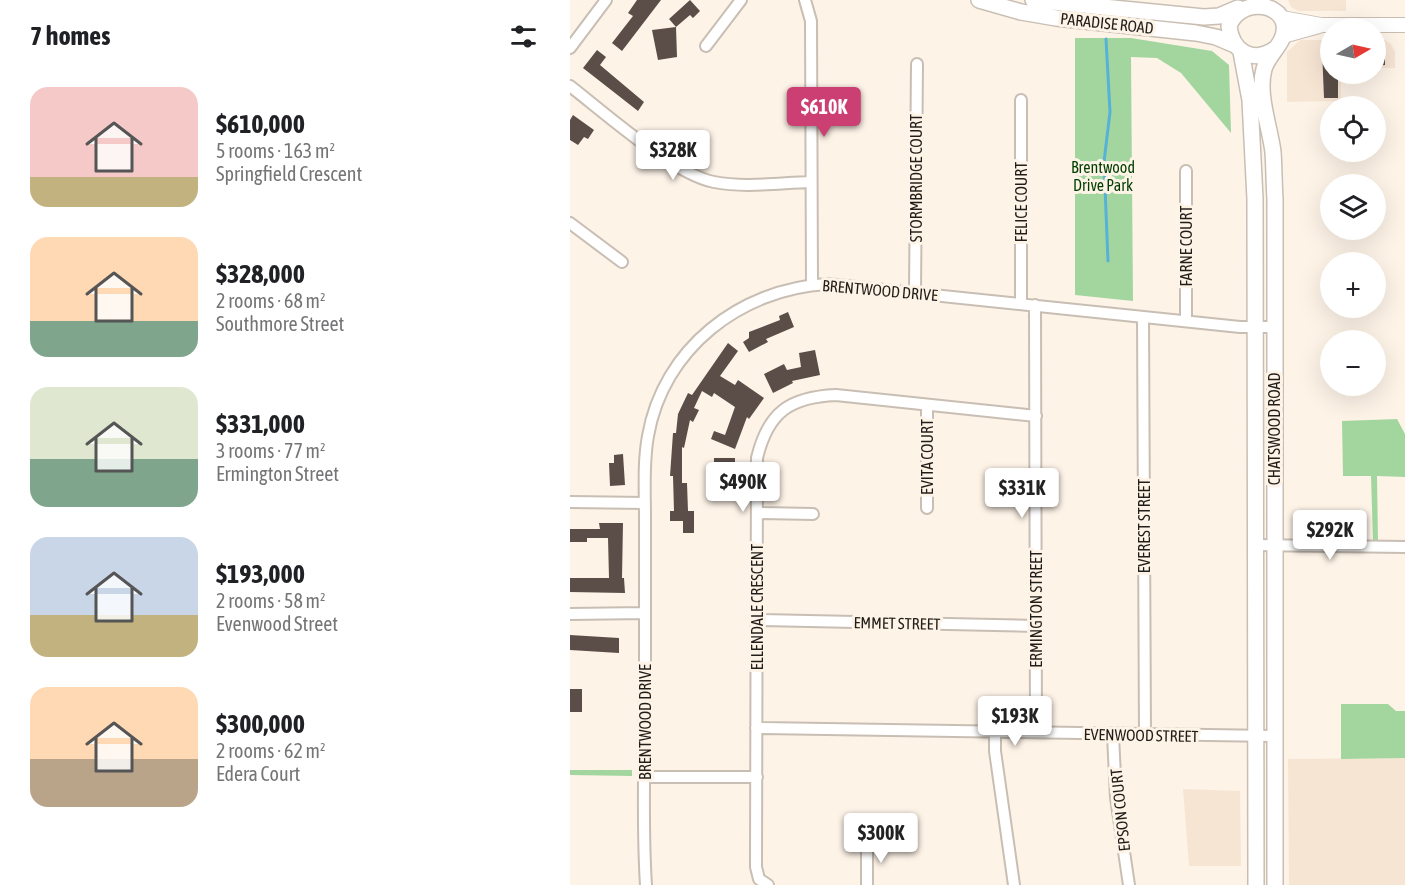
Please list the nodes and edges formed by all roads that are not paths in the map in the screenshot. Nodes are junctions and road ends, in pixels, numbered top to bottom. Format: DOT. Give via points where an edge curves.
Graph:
graph roads {
  1 [pos="606,0"];
  2 [pos="741,0"];
  3 [pos="805,0"];
  4 [pos="979,0"];
  5 [pos="1033,0"];
  6 [pos="1243,4"];
  7 [pos="1278,9"];
  8 [pos="1320,25"];
  9 [pos="1320,25"];
  10 [pos="1386,25"];
  11 [pos="1405,25"];
  12 [pos="1279,43"];
  13 [pos="706,46"];
  14 [pos="570,48"];
  15 [pos="1238,48"];
  16 [pos="917,64"];
  17 [pos="570,86"];
  18 [pos="1021,100"];
  19 [pos="1186,171"];
  20 [pos="810,182"];
  21 [pos="570,223"];
  22 [pos="622,262"];
  23 [pos="812,285"];
  24 [pos="915,292"];
  25 [pos="1021,304"];
  26 [pos="1035,306"];
  27 [pos="1143,317"];
  28 [pos="1186,321"];
  29 [pos="1275,327"];
  30 [pos="1255,328"];
  31 [pos="927,406"];
  32 [pos="1036,417"];
  33 [pos="570,502"];
  34 [pos="645,502"];
  35 [pos="927,508"];
  36 [pos="757,513"];
  37 [pos="813,514"];
  38 [pos="1255,545"];
  39 [pos="1273,545"];
  40 [pos="1405,547"];
  41 [pos="645,613"];
  42 [pos="570,614"];
  43 [pos="757,620"];
  44 [pos="1036,626"];
  45 [pos="756,728"];
  46 [pos="995,732"];
  47 [pos="1036,732"];
  48 [pos="1113,735"];
  49 [pos="1145,735"];
  50 [pos="1255,736"];
  51 [pos="1274,736"];
  52 [pos="646,777"];
  53 [pos="757,777"];
  54 [pos="867,843"];
  55 [pos="646,885"];
  56 [pos="768,885"];
  57 [pos="867,885"];
  58 [pos="1014,885"];
  59 [pos="1129,885"];
  60 [pos="1256,885"];
  61 [pos="1275,885"];
  1 -- 14 [label="street"];
  2 -- 13 [label="street"];
  3 -- 20 [label="street" via="811,21"];
  4 -- 15 [label="main road, PARADISE ROAD" via="1056,18 1196,33"];
  5 -- 6 [label="main road, PARADISE ROAD" via="1203,17 1218,16"];
  6 -- 7 [label="main road" via="1261,1"];
  6 -- 15 [label="main road, CHATSWOOD ROAD" via="1229,26"];
  7 -- 8 [label="street"];
  7 -- 12 [label="main road, CHATSWOOD ROAD"];
  9 -- 12 [label="street"];
  10 -- 11 [label="street"];
  12 -- 15 [label="main road" via="1259,56"];
  12 -- 29 [label="main road, CHATSWOOD ROAD" via="1264,69 1263,86 1273,155"];
  15 -- 30 [label="main road, CHATSWOOD ROAD" via="1250,99"];
  16 -- 24 [label="street, STORMBRIDGE COURT"];
  17 -- 20 [label="street" via="696,177 715,182"];
  18 -- 25 [label="street, FELICE COURT"];
  19 -- 28 [label="street, FARNE COURT"];
  20 -- 23 [label="street"];
  21 -- 22 [label="street"];
  23 -- 24 [label="street, BRENTWOOD DRIVE"];
  23 -- 34 [label="street, BRENTWOOD DRIVE" via="766,296 736,310 707,331 686,354 668,379 652,418 645,458"];
  24 -- 25 [label="street, BRENTWOOD DRIVE"];
  25 -- 26 [label="street, BRENTWOOD DRIVE"];
  26 -- 27 [label="street, BRENTWOOD DRIVE"];
  26 -- 32 [label="street, ERMINGTON STREET"];
  27 -- 28 [label="street, BRENTWOOD DRIVE"];
  27 -- 49 [label="street, EVEREST STREET"];
  28 -- 30 [label="street, BRENTWOOD DRIVE"];
  29 -- 30 [label="street, BRENTWOOD DRIVE"];
  29 -- 39 [label="main road, CHATSWOOD ROAD"];
  30 -- 38 [label="main road, CHATSWOOD ROAD"];
  31 -- 32 [label="street, ELLENDALE CRESCENT"];
  31 -- 35 [label="street, EVITA COURT"];
  31 -- 36 [label="street, ELLENDALE CRESCENT" via="836,395 798,400 770,423 762,437 756,458"];
  32 -- 44 [label="street, ERMINGTON STREET"];
  33 -- 34 [label="street"];
  34 -- 41 [label="street, BRENTWOOD DRIVE"];
  36 -- 37 [label="street"];
  36 -- 43 [label="street, ELLENDALE CRESCENT"];
  38 -- 39 [label="street"];
  38 -- 50 [label="main road, CHATSWOOD ROAD"];
  39 -- 40 [label="street"];
  39 -- 51 [label="main road, CHATSWOOD ROAD"];
  41 -- 42 [label="street"];
  41 -- 52 [label="street, BRENTWOOD DRIVE"];
  43 -- 44 [label="street, EMMET STREET"];
  43 -- 45 [label="street, ELLENDALE CRESCENT"];
  44 -- 47 [label="street, ERMINGTON STREET"];
  45 -- 46 [label="street, EVENWOOD STREET"];
  45 -- 53 [label="street, ELLENDALE CRESCENT"];
  46 -- 47 [label="street, EVENWOOD STREET"];
  46 -- 58 [label="street"];
  47 -- 48 [label="street, EVENWOOD STREET"];
  48 -- 49 [label="street, EVENWOOD STREET"];
  48 -- 59 [label="street, EPSON COURT" via="1116,798"];
  49 -- 50 [label="street, EVENWOOD STREET"];
  50 -- 51 [label="street, EVENWOOD STREET"];
  50 -- 60 [label="main road, CHATSWOOD ROAD"];
  51 -- 61 [label="main road, CHATSWOOD ROAD"];
  52 -- 53 [label="street"];
  52 -- 55 [label="street, BRENTWOOD DRIVE"];
  53 -- 56 [label="street, ELLENDALE CRESCENT" via="756,867 759,879"];
  54 -- 57 [label="street"];
}
